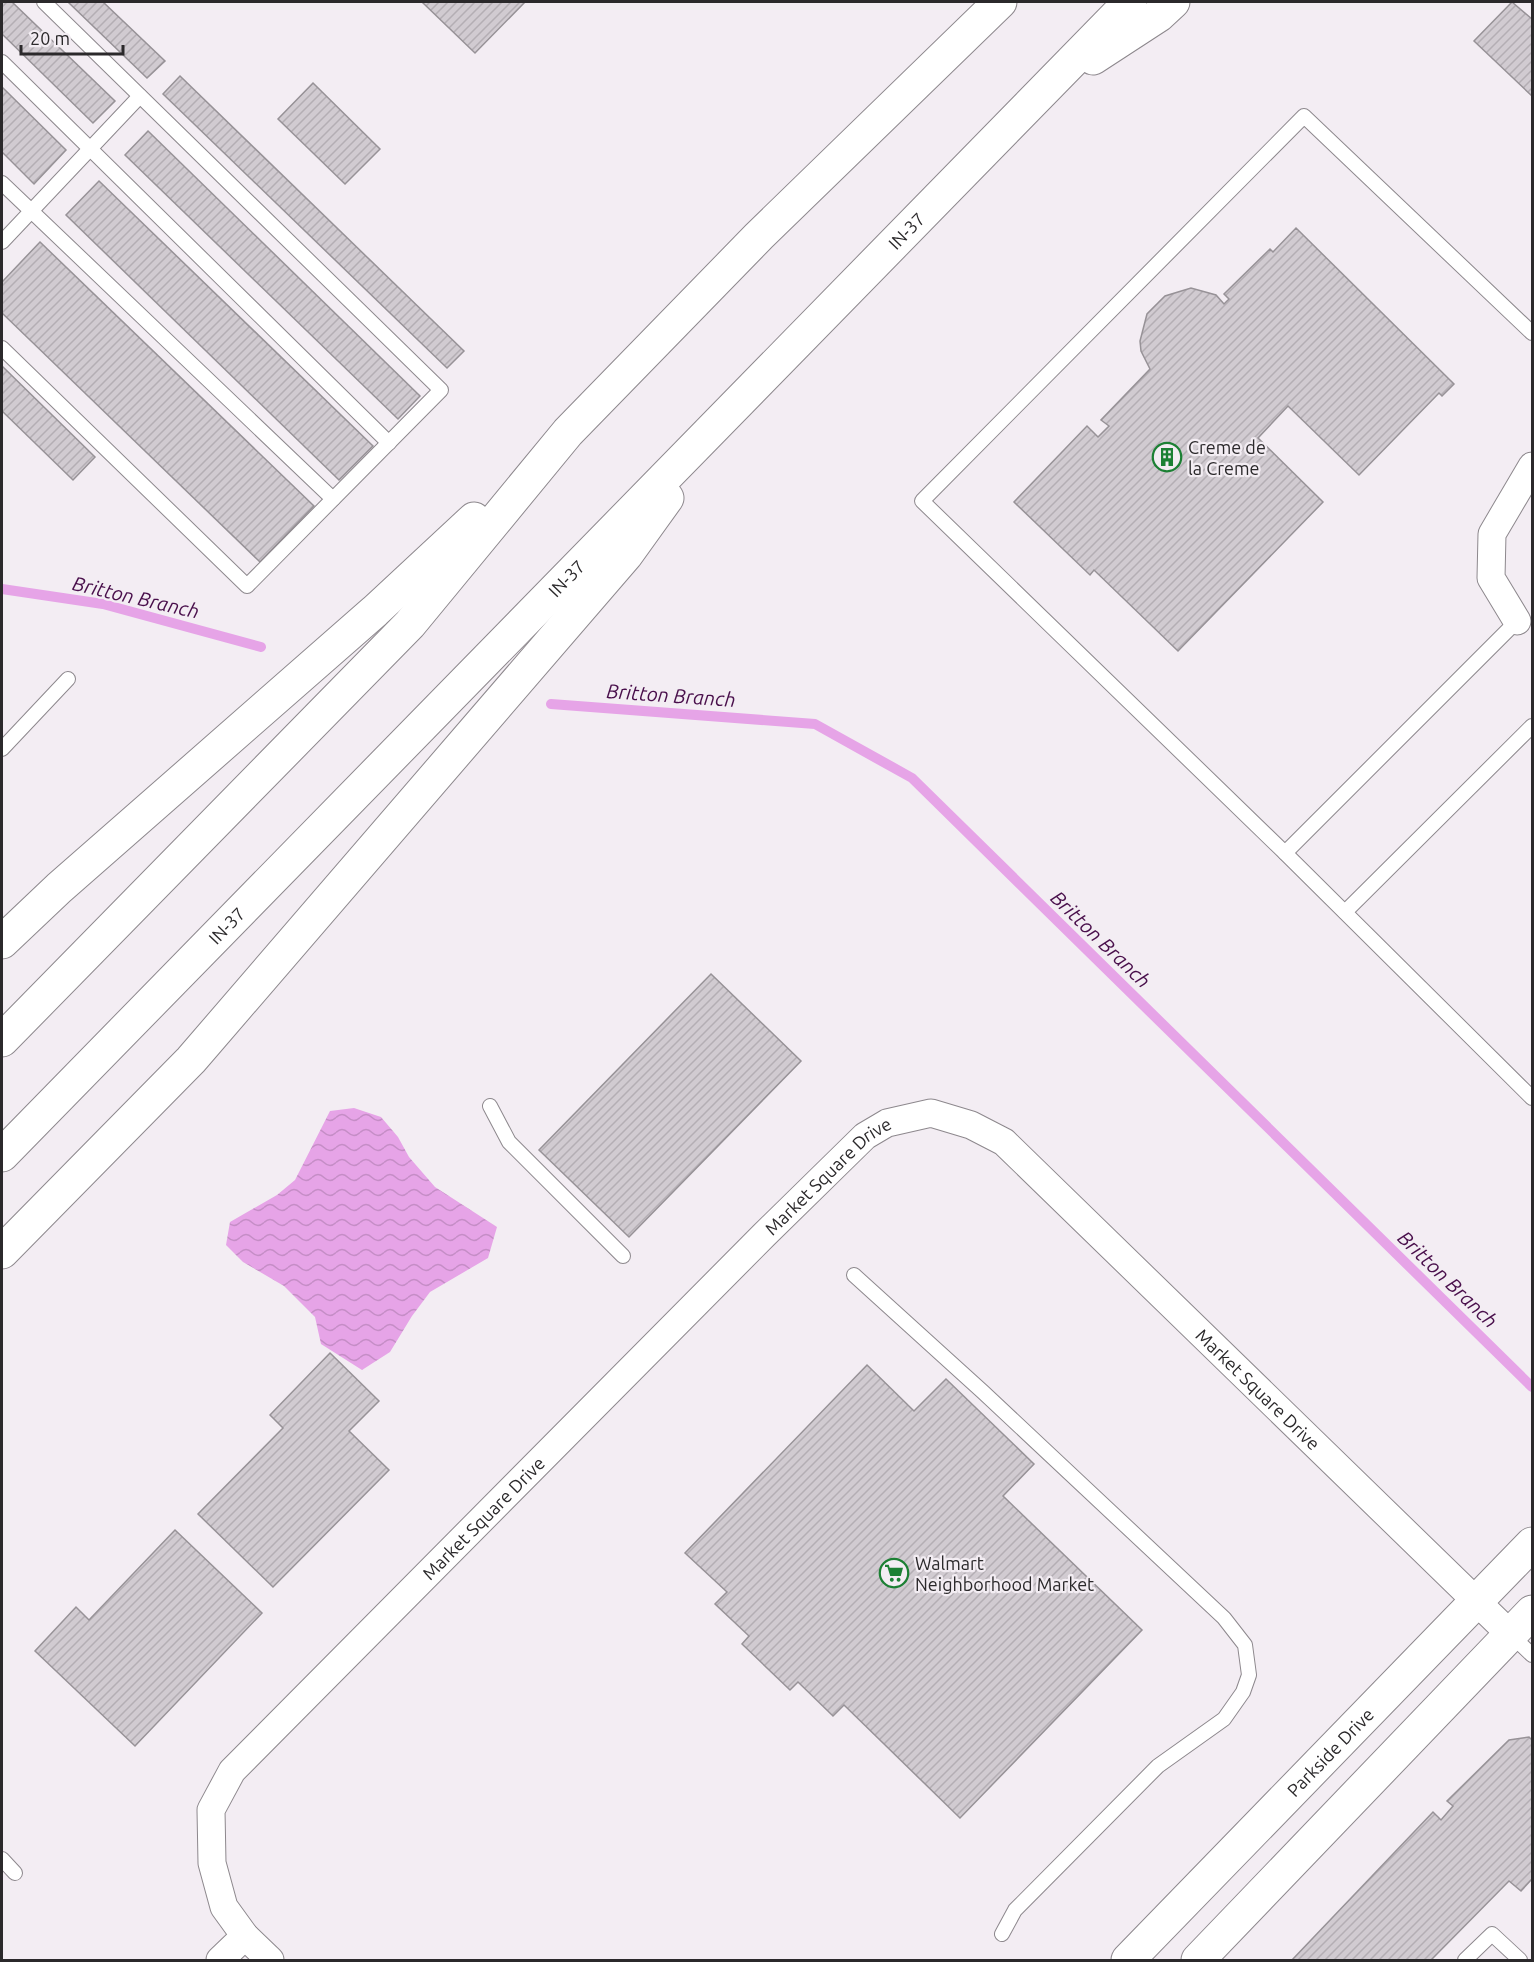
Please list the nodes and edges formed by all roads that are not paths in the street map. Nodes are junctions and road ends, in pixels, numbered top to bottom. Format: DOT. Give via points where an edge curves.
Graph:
graph roads {
  1 [pos="44,2"];
  2 [pos="967,2"];
  3 [pos="1000,2"];
  4 [pos="1130,2"];
  5 [pos="1173,2"];
  6 [pos="2,62"];
  7 [pos="1039,94"];
  8 [pos="140,96"];
  9 [pos="90,149"];
  10 [pos="2,183"];
  11 [pos="30,212"];
  12 [pos="759,236"];
  13 [pos="2,242"];
  14 [pos="1533,333"];
  15 [pos="2,348"];
  16 [pos="735,405"];
  17 [pos="568,432"];
  18 [pos="389,443"];
  19 [pos="1533,466"];
  20 [pos="333,499"];
  21 [pos="1517,621"];
  22 [pos="68,680"];
  23 [pos="1533,726"];
  24 [pos="2,749"];
  25 [pos="1285,853"];
  26 [pos="1345,912"];
  27 [pos="2,942"];
  28 [pos="2,1040"];
  29 [pos="1533,1098"];
  30 [pos="490,1106"];
  31 [pos="2,1155"];
  32 [pos="2,1252"];
  33 [pos="623,1256"];
  34 [pos="854,1275"];
  35 [pos="1533,1544"];
  36 [pos="1477,1602"];
  37 [pos="1525,1634"];
  38 [pos="2,1860"];
  39 [pos="15,1873"];
  40 [pos="1002,1934"];
  41 [pos="245,1936"];
  42 [pos="220,1960"];
  43 [pos="270,1960"];
  44 [pos="1128,1960"];
  45 [pos="1198,1960"];
  46 [pos="1465,1960"];
  47 [pos="1520,1960"];
  1 -- 8 [label="lane"];
  2 -- 12 [label="main road"];
  3 -- 12 [label="main road"];
  4 -- 7 [label="main road, IN-37"];
  5 -- 7 [label="main road"];
  6 -- 9 [label="lane"];
  7 -- 16 [label="main road, IN-37"];
  8 -- 9 [label="lane"];
  8 -- 18 [label="lane" via="441,390"];
  9 -- 11 [label="lane"];
  9 -- 18 [label="lane"];
  10 -- 11 [label="lane"];
  11 -- 13 [label="lane"];
  11 -- 20 [label="lane"];
  12 -- 17 [label="main road"];
  14 -- 25 [label="lane" via="1304,116 922,501"];
  15 -- 20 [label="lane" via="247,586"];
  16 -- 31 [label="main road, IN-37"];
  16 -- 32 [label="main road" via="626,555 206,1042"];
  17 -- 27 [label="main road" via="375,611 58,888"];
  17 -- 28 [label="main road" via="410,624"];
  18 -- 20 [label="lane"];
  19 -- 21 [label="street" via="1492,534 1491,578"];
  21 -- 25 [label="lane"];
  22 -- 24 [label="lane"];
  23 -- 26 [label="lane"];
  25 -- 26 [label="lane"];
  26 -- 29 [label="lane"];
  30 -- 33 [label="lane" via="509,1142"];
  34 -- 40 [label="lane" via="1224,1618 1245,1645 1249,1675 1243,1692 1224,1719 1158,1766 1015,1910"];
  35 -- 36 [label="main road, Parkside Drive"];
  36 -- 37 [label="street, Market Square Drive"];
  36 -- 41 [label="street, Market Square Drive" via="1004,1142 971,1125 931,1113 887,1123 865,1136 764,1235 232,1771 211,1809 212,1863 224,1907"];
  36 -- 44 [label="main road, Parkside Drive"];
  37 -- 45 [label="main road"];
  38 -- 39 [label="lane"];
  41 -- 42 [label="street"];
  41 -- 43 [label="street, Market Square Drive"];
  46 -- 47 [label="lane" via="1492,1934"];
}
